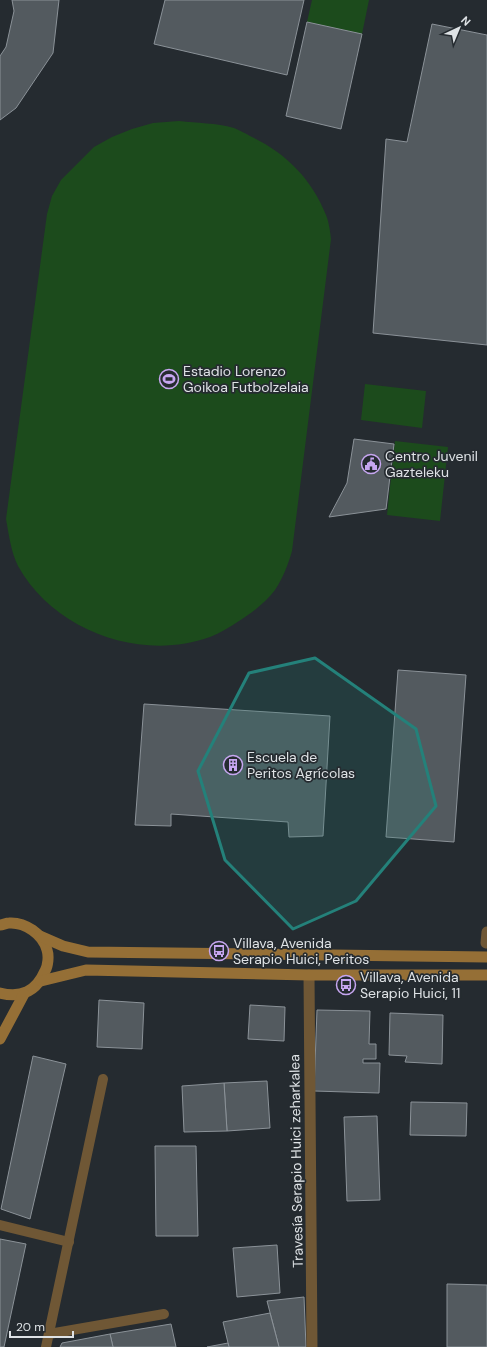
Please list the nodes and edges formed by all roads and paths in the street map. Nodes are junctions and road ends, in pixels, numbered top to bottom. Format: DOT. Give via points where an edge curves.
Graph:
graph roads {
  1 [pos="0,925"];
  2 [pos="40,936"];
  3 [pos="487,958"];
  4 [pos="308,975"];
  5 [pos="487,975"];
  6 [pos="41,981"];
  7 [pos="0,993"];
  8 [pos="24,994"];
  9 [pos="0,1039"];
  10 [pos="103,1079"];
  11 [pos="0,1225"];
  12 [pos="69,1242"];
  13 [pos="164,1314"];
  14 [pos="49,1334"];
  15 [pos="46,1347"];
  16 [pos="312,1347"];
  1 -- 2 [label="main road" via="10,923 26,926"];
  2 -- 3 [label="main road" via="63,946 88,952"];
  2 -- 6 [label="main road" via="47,950 48,966"];
  4 -- 5 [label="main road"];
  4 -- 6 [label="main road" via="86,970"];
  4 -- 16 [label="street, Travesía Serapio Huici zeharkalea"];
  6 -- 8 [label="main road" via="34,989"];
  7 -- 8 [label="main road" via="11,996"];
  8 -- 9 [label="main road"];
  10 -- 12 [label="lane"];
  11 -- 12 [label="lane"];
  12 -- 14 [label="lane"];
  13 -- 14 [label="lane"];
  14 -- 15 [label="lane"];
}
